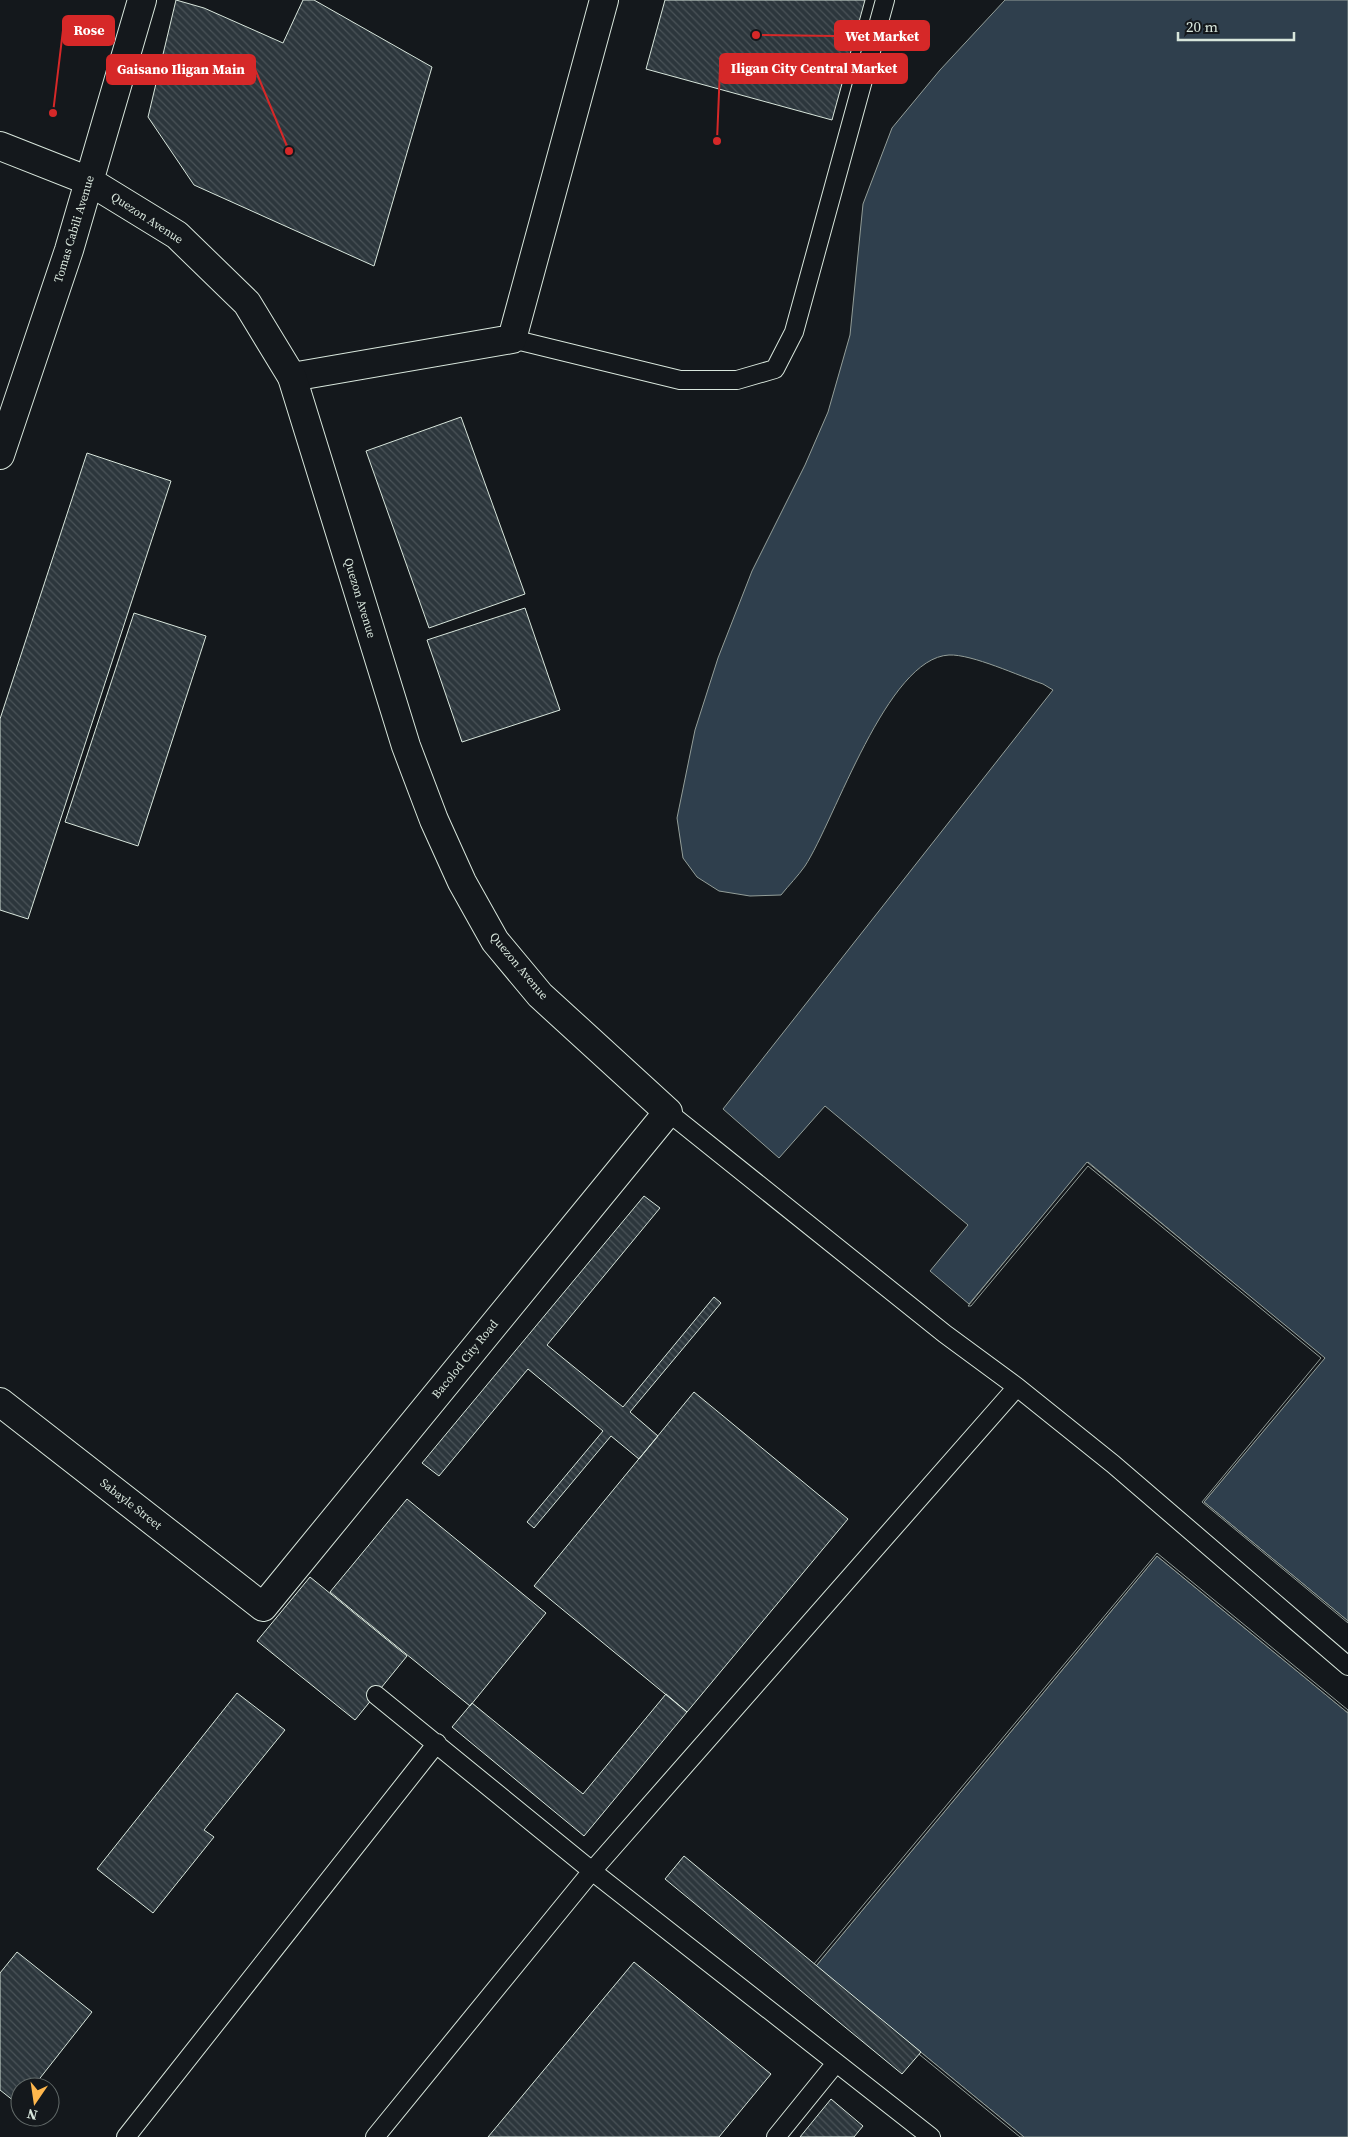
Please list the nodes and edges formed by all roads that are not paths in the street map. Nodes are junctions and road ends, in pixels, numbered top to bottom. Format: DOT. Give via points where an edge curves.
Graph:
graph roads {
  1 [pos="142,0"];
  2 [pos="604,0"];
  3 [pos="885,0"];
  4 [pos="0,146"];
  5 [pos="89,181"];
  6 [pos="512,339"];
  7 [pos="292,377"];
  8 [pos="0,455"];
  9 [pos="668,1112"];
  10 [pos="1017,1387"];
  11 [pos="0,1402"];
  12 [pos="263,1606"];
  13 [pos="1348,1666"];
  14 [pos="376,1694"];
  15 [pos="437,1743"];
  16 [pos="592,1871"];
  17 [pos="836,2062"];
  18 [pos="126,2137"];
  19 [pos="375,2137"];
  20 [pos="776,2137"];
  21 [pos="931,2137"];
  1 -- 5 [label="street, Tomas Cabili Avenue"];
  2 -- 6 [label="street"];
  3 -- 6 [label="lane" via="794,332 775,369 737,380 680,380"];
  4 -- 5 [label="street, Quezon Avenue"];
  5 -- 7 [label="street, Quezon Avenue" via="177,235 247,303"];
  5 -- 8 [label="street, Tomas Cabili Avenue"];
  6 -- 7 [label="street"];
  7 -- 9 [label="street, Quezon Avenue" via="406,746 462,882 495,941 540,994"];
  9 -- 10 [label="lane" via="945,1334"];
  9 -- 12 [label="street, Bacolod City Road"];
  10 -- 13 [label="lane" via="1113,1464"];
  10 -- 16 [label="lane"];
  11 -- 12 [label="street, Sabayle Street"];
  14 -- 15 [label="lane"];
  15 -- 16 [label="lane"];
  15 -- 18 [label="lane"];
  16 -- 17 [label="lane"];
  16 -- 19 [label="lane"];
  17 -- 20 [label="lane"];
  17 -- 21 [label="lane"];
}
